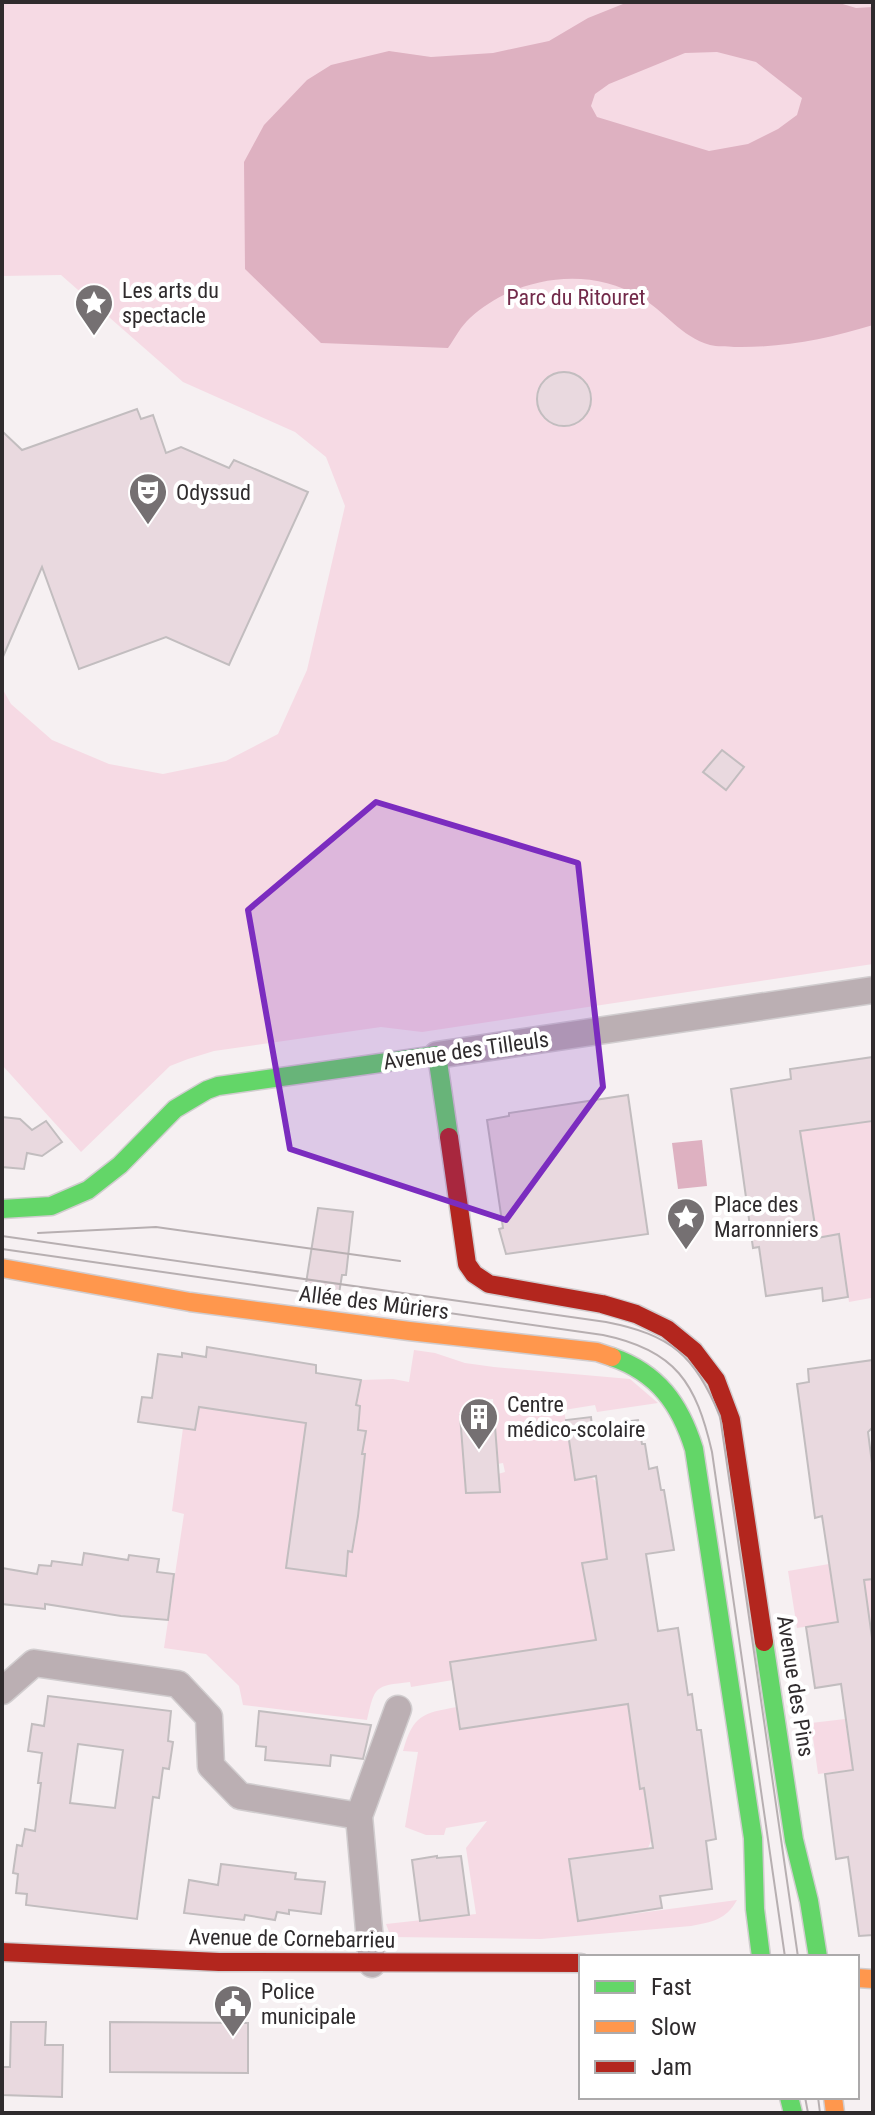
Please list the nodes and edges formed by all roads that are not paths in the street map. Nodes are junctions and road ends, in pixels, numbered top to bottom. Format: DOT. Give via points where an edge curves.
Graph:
graph roads {
  1 [pos="873,990"];
  2 [pos="437,1055"];
  3 [pos="2,1209"];
  4 [pos="2,1268"];
  5 [pos="2,1691"];
  6 [pos="398,1709"];
  7 [pos="359,1816"];
  8 [pos="2,1952"];
  9 [pos="761,1955"];
  10 [pos="818,1955"];
  11 [pos="579,1963"];
  12 [pos="372,1964"];
  1 -- 2 [label="street, Avenue des Tilleuls"];
  2 -- 3 [label="street, Avenue des Tilleuls" via="195,1093 96,1187 56,1205"];
  2 -- 10 [label="street, Avenue des Pins" via="467,1264 489,1284 618,1308 662,1324 690,1344 724,1396 794,1840"];
  4 -- 9 [label="street, Allée des Mûriers" via="190,1302 569,1348 613,1356 648,1372 666,1389 694,1449 753,1838"];
  5 -- 7 [label="street" via="34,1663 178,1684 209,1717 211,1766 240,1796"];
  6 -- 7 [label="street"];
  7 -- 12 [label="street"];
  8 -- 12 [label="street, Avenue de Cornebarrieu"];
  11 -- 12 [label="street, Avenue de Cornebarrieu"];
}
